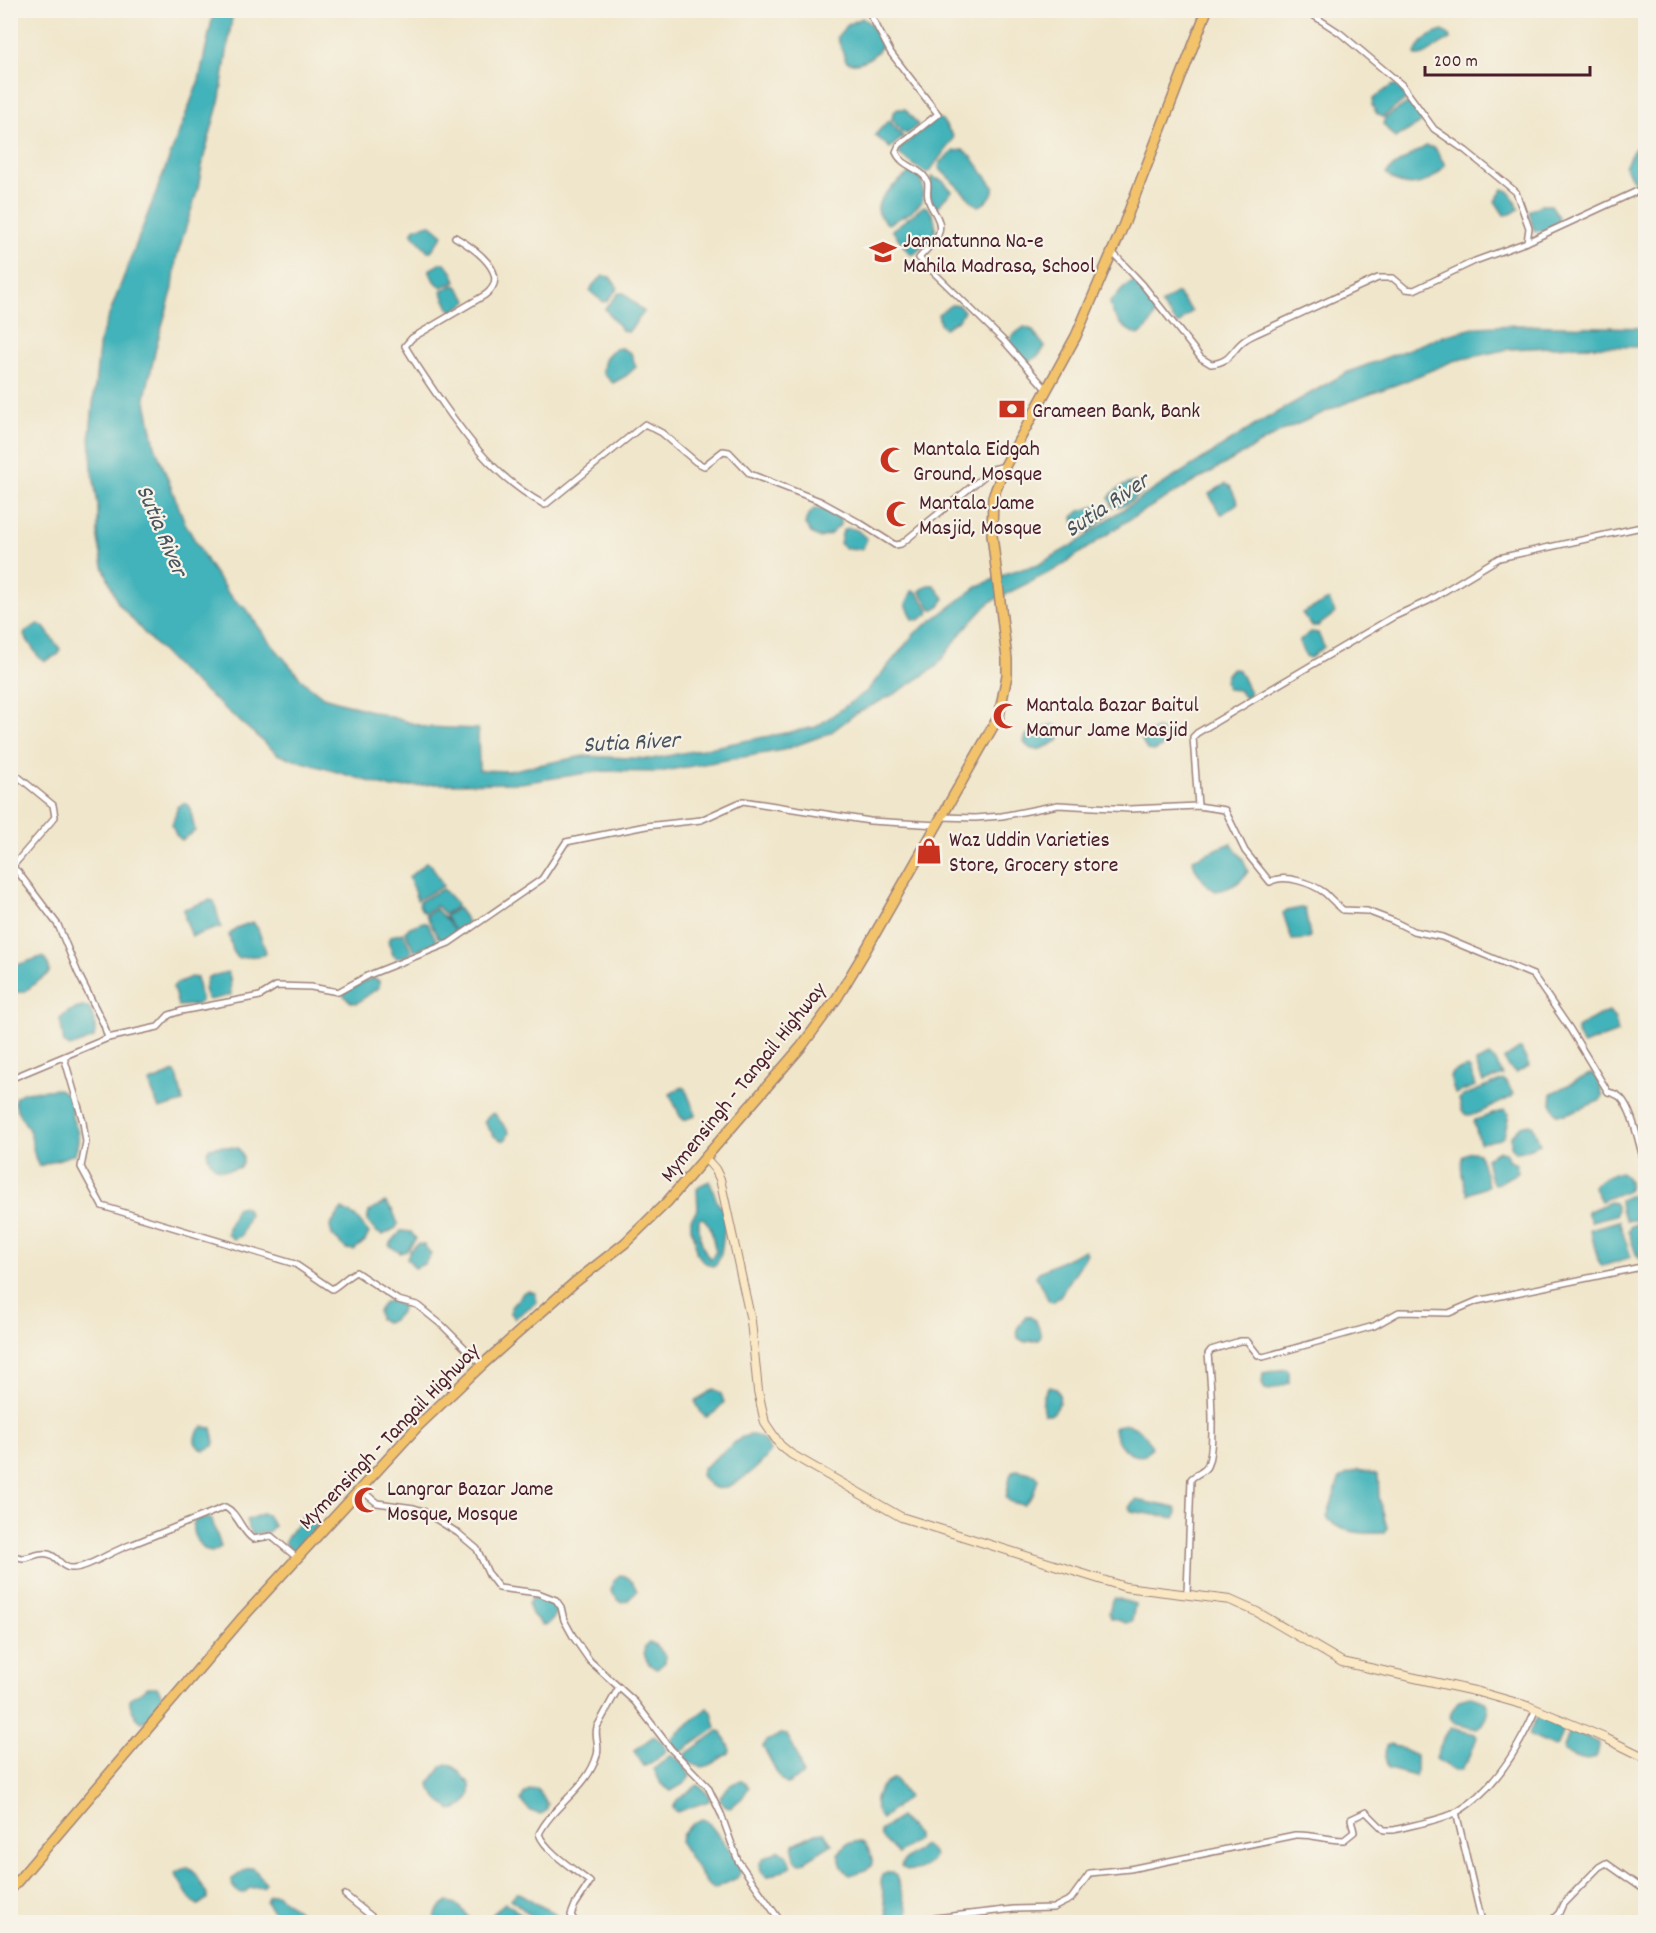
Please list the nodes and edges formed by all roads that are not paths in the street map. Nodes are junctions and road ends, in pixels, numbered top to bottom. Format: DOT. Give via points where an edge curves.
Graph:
graph roads {
  1 [pos="868,10"];
  2 [pos="1207,10"];
  3 [pos="1305,10"];
  4 [pos="1646,187"];
  5 [pos="455,237"];
  6 [pos="1527,242"];
  7 [pos="1112,252"];
  8 [pos="1046,388"];
  9 [pos="1005,466"];
  10 [pos="1646,526"];
  11 [pos="10,770"];
  12 [pos="1198,806"];
  13 [pos="940,821"];
  14 [pos="108,1038"];
  15 [pos="64,1057"];
  16 [pos="10,1079"];
  17 [pos="706,1159"];
  18 [pos="1646,1167"];
  19 [pos="1646,1266"];
  20 [pos="482,1365"];
  21 [pos="360,1489"];
  22 [pos="10,1555"];
  23 [pos="296,1557"];
  24 [pos="1187,1594"];
  25 [pos="619,1687"];
  26 [pos="1536,1709"];
  27 [pos="1646,1758"];
  28 [pos="1456,1812"];
  29 [pos="10,1890"];
  30 [pos="1646,1891"];
  31 [pos="345,1895"];
  32 [pos="949,1920"];
  33 [pos="375,1923"];
  34 [pos="575,1923"];
  35 [pos="781,1923"];
  36 [pos="900,1923"];
  37 [pos="1482,1923"];
  38 [pos="1550,1923"];
  1 -- 8 [label="street" via="891,54 938,114 899,146 896,153 925,176 929,203 941,224 940,232 919,258"];
  2 -- 7 [label="highway, Mymensingh - Tangail Highway"];
  3 -- 6 [label="street" via="1402,85 1434,129 1516,192 1529,228"];
  4 -- 6 [label="street"];
  5 -- 9 [label="street" via="473,248 492,268 494,287 405,346 474,446 501,475 544,505 645,424 704,466 723,451 729,452 750,474 820,501 895,545 993,469"];
  6 -- 7 [label="street" via="1414,290 1406,290 1393,278 1378,278 1244,340 1232,356 1211,364 1201,358"];
  7 -- 8 [label="highway, Mymensingh - Tangail Highway" via="1076,336"];
  8 -- 9 [label="highway, Mymensingh - Tangail Highway"];
  9 -- 13 [label="highway, Mymensingh - Tangail Highway" via="993,497 992,535 1007,675 999,716"];
  10 -- 12 [label="street" via="1499,558 1197,733 1193,737"];
  11 -- 14 [label="street" via="53,805 55,811 55,817 12,867 58,925"];
  12 -- 13 [label="street" via="1130,809 1058,805 1002,816"];
  12 -- 18 [label="street" via="1225,810 1245,851 1270,882 1278,878 1313,886 1343,910 1367,911 1533,975 1608,1092 1622,1099"];
  13 -- 14 [label="street" via="870,821 744,801 700,820 566,842 542,879 449,943 369,975 338,992 276,986 260,996 181,1011 169,1015 158,1027"];
  13 -- 17 [label="highway, Mymensingh - Tangail Highway" via="837,998 801,1047"];
  14 -- 15 [label="street"];
  15 -- 16 [label="street"];
  15 -- 20 [label="street" via="83,1122 86,1142 81,1167 102,1206 295,1264 332,1289 356,1272 398,1300 417,1305"];
  17 -- 20 [label="highway, Mymensingh - Tangail Highway" via="625,1243"];
  17 -- 24 [label="main road" via="720,1179 751,1321 765,1424 780,1445 901,1517 1125,1587"];
  19 -- 24 [label="street" via="1477,1301 1449,1313 1399,1312 1374,1326 1263,1357 1247,1341 1211,1350 1210,1458 1206,1468 1191,1479"];
  20 -- 21 [label="highway, Mymensingh - Tangail Highway"];
  21 -- 23 [label="highway, Mymensingh - Tangail Highway"];
  21 -- 25 [label="street" via="377,1503 423,1511 458,1533 477,1549 499,1588 538,1593 556,1600 590,1661"];
  22 -- 23 [label="street" via="23,1558 51,1554 74,1569 225,1507 248,1536 271,1536"];
  23 -- 29 [label="highway, Mymensingh - Tangail Highway"];
  24 -- 26 [label="main road" via="1230,1600 1342,1662 1479,1692"];
  25 -- 34 [label="street" via="597,1727 597,1755 590,1769 539,1834 542,1841 590,1882 571,1915"];
  25 -- 35 [label="street" via="708,1787 738,1861"];
  26 -- 27 [label="main road"];
  26 -- 28 [label="street" via="1515,1752 1497,1776"];
  28 -- 32 [label="street" via="1384,1830 1366,1812 1351,1819 1354,1832 1344,1840 1294,1835 1130,1869 1089,1873 1071,1899 1053,1908 1014,1909"];
  28 -- 37 [label="street"];
  30 -- 38 [label="street" via="1606,1863 1563,1904"];
  31 -- 33 [label="street"];
  32 -- 36 [label="street"];
}
